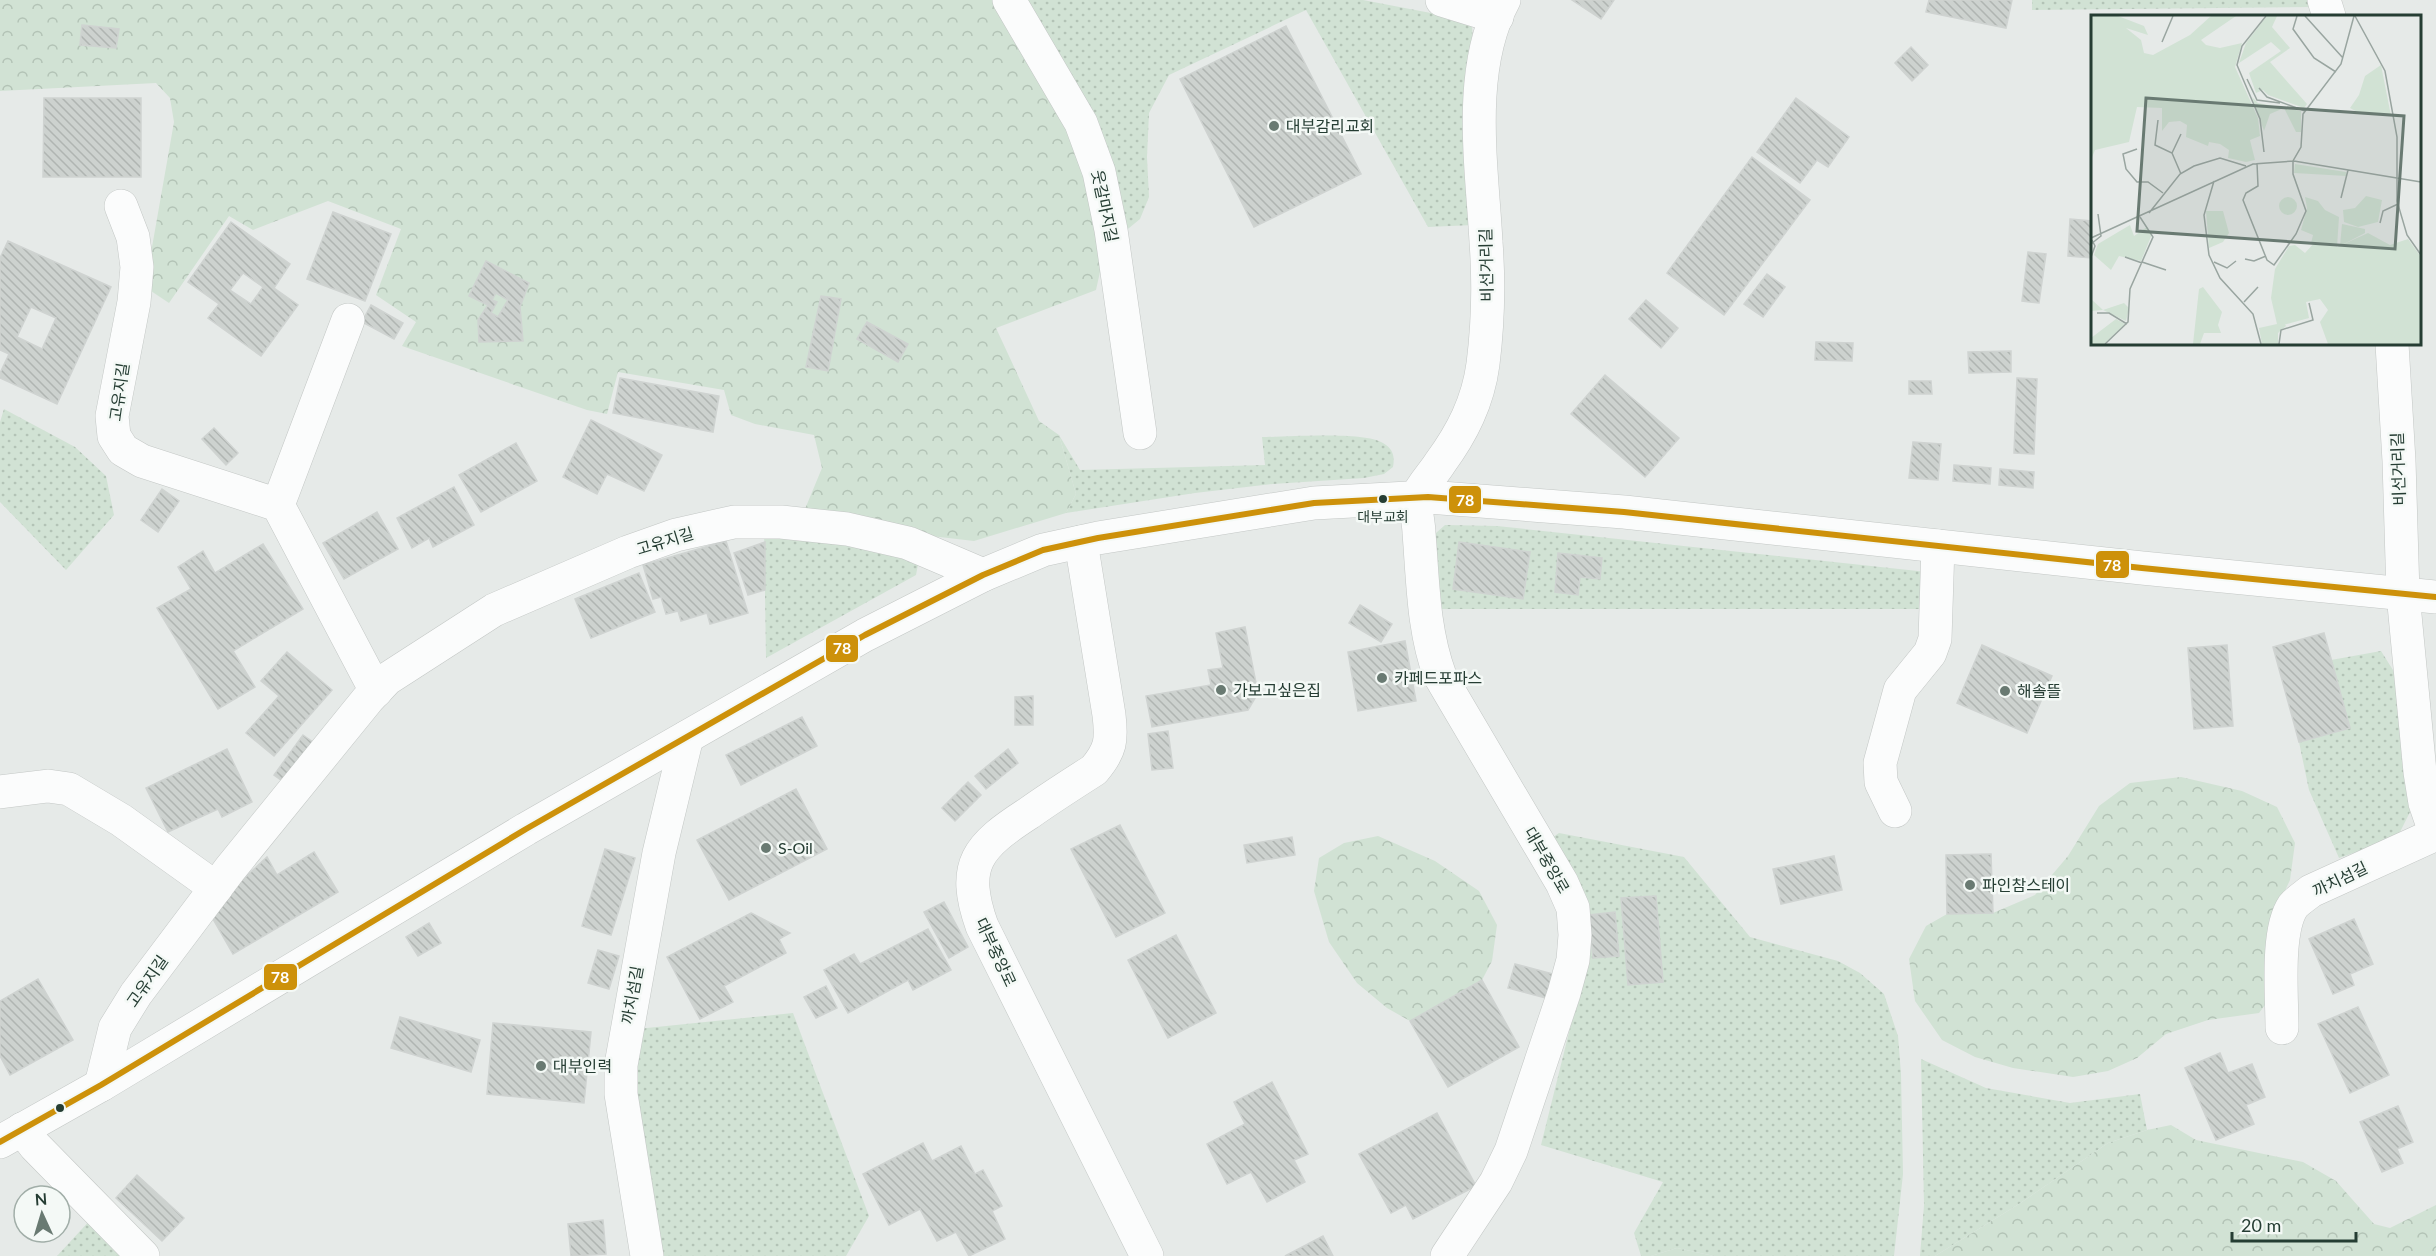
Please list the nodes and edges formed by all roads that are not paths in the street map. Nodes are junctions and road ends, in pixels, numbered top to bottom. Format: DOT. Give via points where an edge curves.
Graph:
graph roads {
  1 [pos="1009,0"];
  2 [pos="1442,0"];
  3 [pos="2324,0"];
  4 [pos="1501,8"];
  5 [pos="2329,15"];
  6 [pos="121,206"];
  7 [pos="348,321"];
  8 [pos="2392,345"];
  9 [pos="1140,433"];
  10 [pos="1417,497"];
  11 [pos="278,505"];
  12 [pos="1080,542"];
  13 [pos="1938,546"];
  14 [pos="983,575"];
  15 [pos="2403,594"];
  16 [pos="2436,597"];
  17 [pos="376,691"];
  18 [pos="687,737"];
  19 [pos="0,792"];
  20 [pos="1896,811"];
  21 [pos="2436,834"];
  22 [pos="216,888"];
  23 [pos="2282,1028"];
  24 [pos="101,1085"];
  25 [pos="11,1135"];
  26 [pos="143,1256"];
  27 [pos="647,1256"];
  28 [pos="1147,1256"];
  29 [pos="1447,1256"];
  1 -- 9 [label="street, 웃갈마지길" via="1081,123 1099,172"];
  2 -- 4 [label="street, 비선거리길"];
  3 -- 5 [label="street"];
  4 -- 10 [label="street, 비선거리길" via="1487,50 1480,102 1487,245 1483,366 1471,413"];
  6 -- 11 [label="street, 고유지길" via="133,237 137,267 112,416 114,436 123,450 142,461"];
  7 -- 11 [label="street"];
  8 -- 15 [label="street, 비선거리길"];
  10 -- 12 [label="street" via="1314,503"];
  10 -- 13 [label="street" via="1624,512"];
  10 -- 29 [label="street, 대부중앙로" via="1431,652 1453,702 1562,883 1573,908 1575,935 1564,993 1511,1151 1496,1182"];
  11 -- 17 [label="street"];
  12 -- 14 [label="street" via="1044,550"];
  12 -- 28 [label="street, 대부중앙로" via="1109,715 1111,737 1106,756 1094,770 995,835 981,853 973,875 974,902 982,926"];
  13 -- 15 [label="street"];
  13 -- 20 [label="street" via="1935,639 1930,653 1900,690 1880,763 1881,782"];
  14 -- 17 [label="street, 고유지길" via="908,543 847,529 734,522 628,552 494,610 395,674"];
  14 -- 18 [label="street" via="865,635"];
  15 -- 16 [label="street"];
  15 -- 21 [label="street, 까치섬길" via="2420,772"];
  17 -- 22 [label="street, 고유지길"];
  18 -- 24 [label="street" via="526,829"];
  18 -- 27 [label="street, 까치섬길" via="659,853 621,1065 621,1094"];
  19 -- 22 [label="street" via="48,786 69,789 121,820"];
  21 -- 23 [label="street, 까치섬길" via="2311,891 2294,905 2285,921 2282,941"];
  22 -- 24 [label="street, 고유지길" via="115,1028"];
  24 -- 25 [label="street"];
  25 -- 26 [label="street" via="35,1146"];
}
